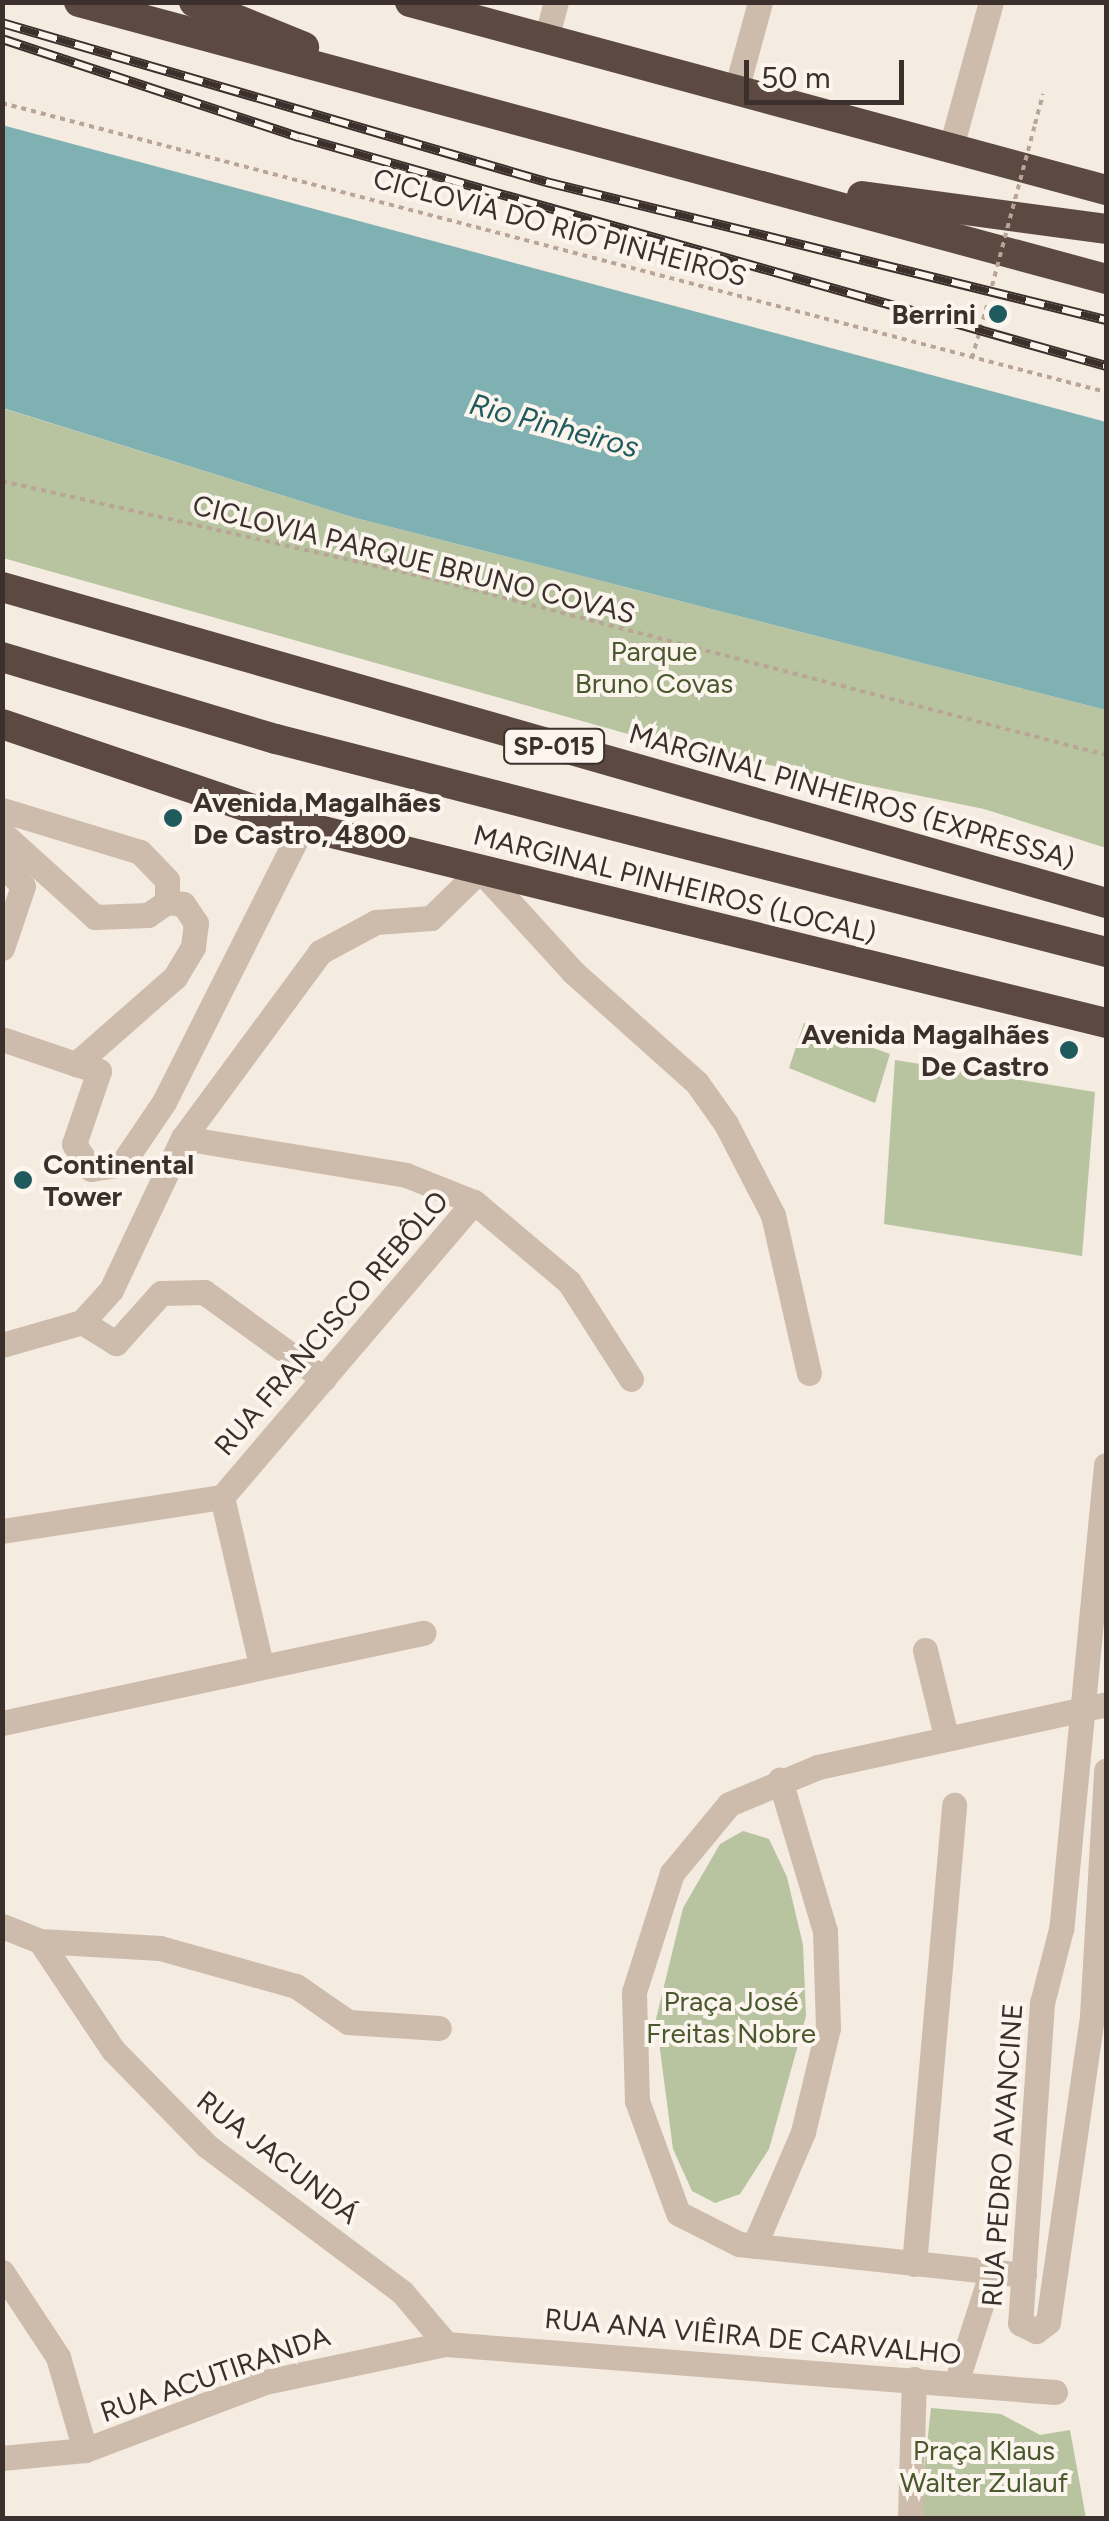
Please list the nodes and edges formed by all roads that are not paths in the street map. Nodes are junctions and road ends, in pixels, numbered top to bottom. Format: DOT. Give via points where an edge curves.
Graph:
graph roads {
  1 [pos="79,2"];
  2 [pos="194,2"];
  3 [pos="410,2"];
  4 [pos="556,2"];
  5 [pos="760,2"];
  6 [pos="991,2"];
  7 [pos="546,39"];
  8 [pos="736,90"];
  9 [pos="408,91"];
  10 [pos="951,147"];
  11 [pos="763,185"];
  12 [pos="1106,190"];
  13 [pos="1106,229"];
  14 [pos="1106,279"];
  15 [pos="2,588"];
  16 [pos="2,657"];
  17 [pos="2,724"];
  18 [pos="2,810"];
  19 [pos="303,826"];
  20 [pos="2,833"];
  21 [pos="2,864"];
  22 [pos="480,870"];
  23 [pos="52,876"];
  24 [pos="23,886"];
  25 [pos="167,902"];
  26 [pos="1106,903"];
  27 [pos="2,948"];
  28 [pos="1106,952"];
  29 [pos="1106,1023"];
  30 [pos="2,1039"];
  31 [pos="76,1064"];
  32 [pos="183,1138"];
  33 [pos="474,1202"];
  34 [pos="82,1322"];
  35 [pos="2,1344"];
  36 [pos="809,1373"];
  37 [pos="324,1379"];
  38 [pos="631,1379"];
  39 [pos="1106,1465"];
  40 [pos="222,1497"];
  41 [pos="2,1532"];
  42 [pos="423,1633"];
  43 [pos="925,1650"];
  44 [pos="262,1665"];
  45 [pos="1106,1704"];
  46 [pos="1076,1708"];
  47 [pos="2,1723"];
  48 [pos="946,1736"];
  49 [pos="1106,1770"];
  50 [pos="780,1780"];
  51 [pos="954,1804"];
  52 [pos="2,1926"];
  53 [pos="40,1941"];
  54 [pos="1052,1972"];
  55 [pos="1091,1983"];
  56 [pos="1044,2025"];
  57 [pos="439,2028"];
  58 [pos="1089,2033"];
  59 [pos="754,2246"];
  60 [pos="914,2264"];
  61 [pos="992,2271"];
  62 [pos="2,2272"];
  63 [pos="1024,2275"];
  64 [pos="446,2344"];
  65 [pos="914,2379"];
  66 [pos="956,2383"];
  67 [pos="1055,2392"];
  68 [pos="85,2450"];
  69 [pos="2,2458"];
  70 [pos="910,2518"];
  1 -- 9 [label="highway"];
  2 -- 9 [label="highway"];
  3 -- 7 [label="highway"];
  4 -- 7 [label="street"];
  5 -- 8 [label="street"];
  6 -- 10 [label="street"];
  7 -- 8 [label="highway"];
  8 -- 10 [label="highway"];
  9 -- 11 [label="highway"];
  10 -- 12 [label="highway"];
  11 -- 13 [label="highway"];
  11 -- 14 [label="highway"];
  15 -- 26 [label="highway, MARGINAL PINHEIROS (EXPRESSA) / SP-015"];
  16 -- 28 [label="highway" via="276,739"];
  17 -- 19 [label="highway, MARGINAL PINHEIROS (LOCAL)"];
  18 -- 25 [label="street" via="140,852 167,880"];
  19 -- 22 [label="highway, MARGINAL PINHEIROS (LOCAL)"];
  19 -- 31 [label="street" via="164,1102 122,1164 90,1169 74,1144 99,1071"];
  20 -- 23 [label="street"];
  21 -- 24 [label="street"];
  22 -- 29 [label="highway, MARGINAL PINHEIROS (LOCAL)"];
  22 -- 32 [label="street" via="431,918 376,922 320,952"];
  22 -- 36 [label="street" via="573,972 697,1083 726,1124 773,1215"];
  23 -- 24 [label="street"];
  23 -- 25 [label="street" via="95,917 148,915"];
  24 -- 27 [label="street"];
  25 -- 31 [label="street" via="183,904 196,922 193,948 175,976"];
  30 -- 31 [label="street"];
  32 -- 33 [label="street" via="406,1175"];
  32 -- 34 [label="street" via="111,1290"];
  33 -- 37 [label="street, RUA FRANCISCO REBÔLO"];
  33 -- 38 [label="street" via="569,1282"];
  34 -- 35 [label="street"];
  34 -- 37 [label="street" via="116,1342 161,1293 204,1292"];
  37 -- 40 [label="street, RUA FRANCISCO REBÔLO"];
  39 -- 46 [label="street, RUA PEDRO AVANCINE"];
  40 -- 41 [label="street, RUA FRANCISCO REBÔLO"];
  40 -- 44 [label="street"];
  42 -- 44 [label="street"];
  43 -- 48 [label="street"];
  44 -- 47 [label="street"];
  45 -- 46 [label="street"];
  46 -- 48 [label="street"];
  46 -- 54 [label="street, RUA PEDRO AVANCINE"];
  48 -- 50 [label="street"];
  49 -- 55 [label="street, RUA PEDRO AVANCINE"];
  50 -- 59 [label="street" via="826,1931 828,2028 803,2132"];
  50 -- 59 [label="street" via="712,1817 672,1874 644,1945 632,2031 645,2141 667,2196 694,2225"];
  51 -- 60 [label="street"];
  52 -- 53 [label="street"];
  53 -- 57 [label="street" via="160,1948 296,1986 348,2022"];
  53 -- 64 [label="street, RUA JACUNDÁ" via="80,2009 158,2098 402,2292"];
  54 -- 55 [label="street"];
  54 -- 56 [label="street, RUA PEDRO AVANCINE"];
  55 -- 58 [label="street, RUA PEDRO AVANCINE"];
  56 -- 58 [label="street"];
  56 -- 63 [label="street, RUA PEDRO AVANCINE"];
  58 -- 63 [label="street, RUA PEDRO AVANCINE" via="1043,2330 1020,2324"];
  59 -- 60 [label="street"];
  60 -- 61 [label="street"];
  61 -- 63 [label="street"];
  61 -- 66 [label="street"];
  62 -- 68 [label="street" via="58,2356"];
  64 -- 65 [label="street, RUA ANA VIÊIRA DE CARVALHO"];
  64 -- 68 [label="street, RUA ACUTIRANDA" via="265,2382"];
  65 -- 66 [label="street, RUA ANA VIÊIRA DE CARVALHO"];
  65 -- 70 [label="street"];
  66 -- 67 [label="street, RUA ANA VIÊIRA DE CARVALHO"];
  68 -- 69 [label="street, RUA ACUTIRANDA"];
}
